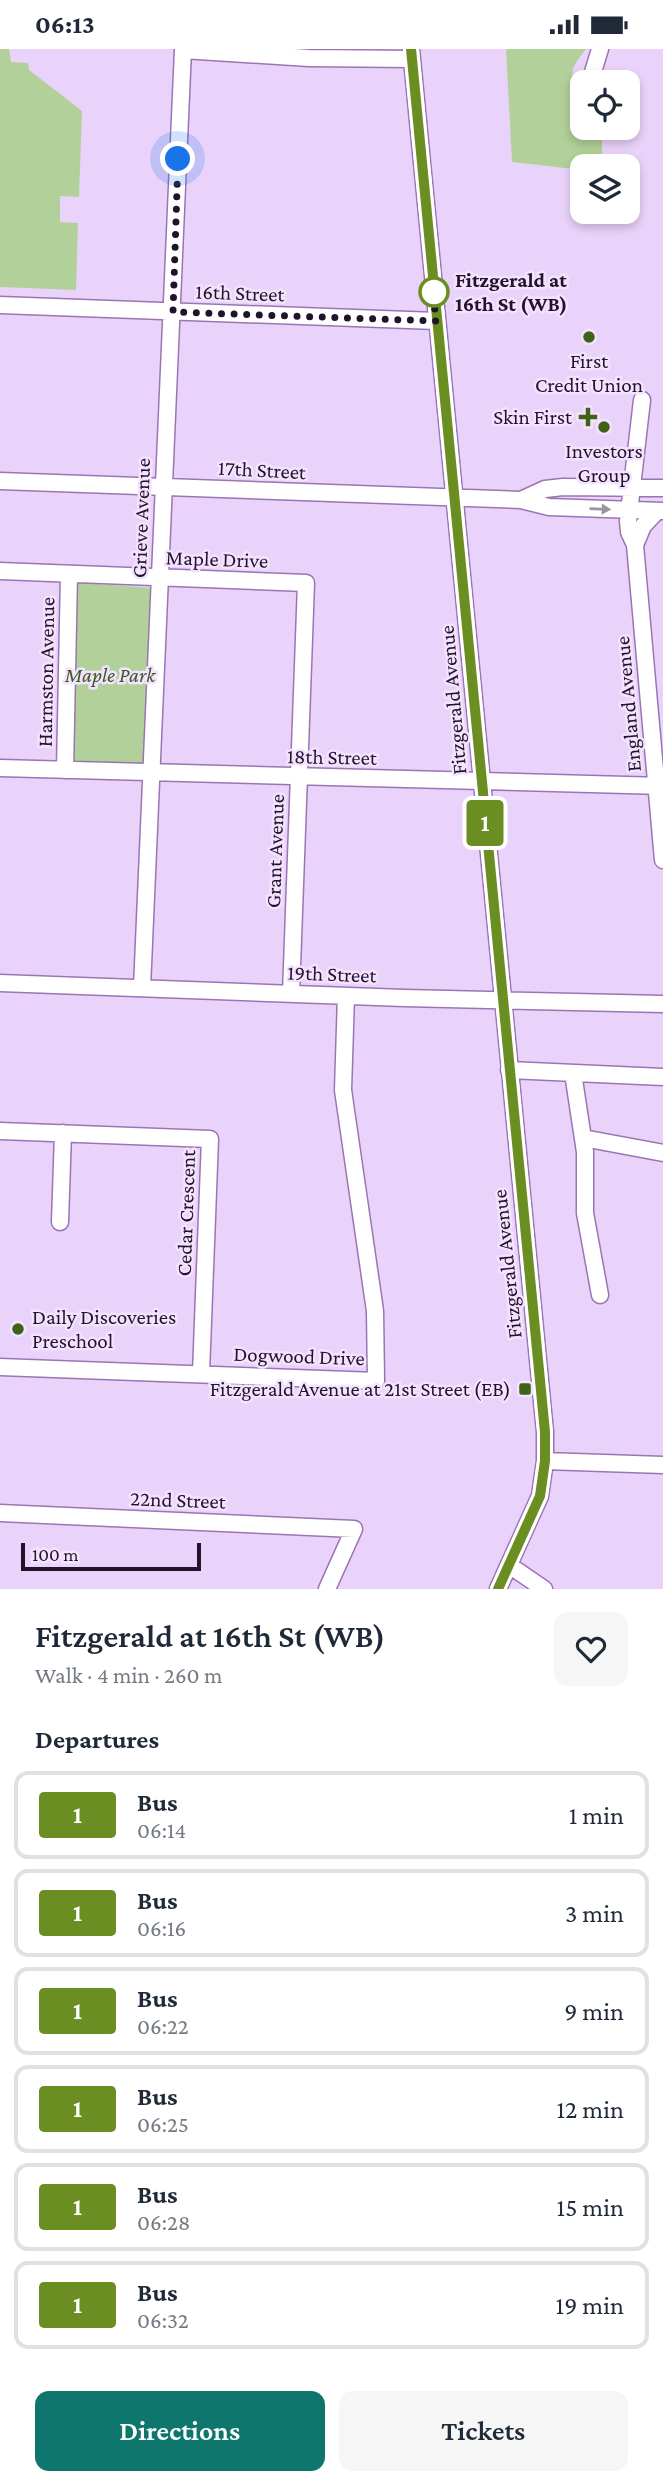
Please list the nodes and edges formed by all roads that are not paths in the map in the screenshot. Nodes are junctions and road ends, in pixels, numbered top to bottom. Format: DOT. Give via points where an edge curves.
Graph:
graph roads {
  1 [pos="600,49"];
  2 [pos="183,50"];
  3 [pos="412,54"];
  4 [pos="594,70"];
  5 [pos="0,305"];
  6 [pos="173,312"];
  7 [pos="436,321"];
  8 [pos="642,400"];
  9 [pos="0,481"];
  10 [pos="163,486"];
  11 [pos="632,487"];
  12 [pos="663,488"];
  13 [pos="456,498"];
  14 [pos="522,500"];
  15 [pos="629,510"];
  16 [pos="660,511"];
  17 [pos="635,545"];
  18 [pos="0,571"];
  19 [pos="69,574"];
  20 [pos="160,578"];
  21 [pos="306,583"];
  22 [pos="0,768"];
  23 [pos="65,770"];
  24 [pos="152,774"];
  25 [pos="299,777"];
  26 [pos="481,782"];
  27 [pos="660,786"];
  28 [pos="663,860"];
  29 [pos="0,983"];
  30 [pos="142,988"];
  31 [pos="291,994"];
  32 [pos="346,996"];
  33 [pos="502,1000"];
  34 [pos="663,1004"];
  35 [pos="509,1070"];
  36 [pos="573,1073"];
  37 [pos="663,1077"];
  38 [pos="0,1131"];
  39 [pos="63,1133"];
  40 [pos="583,1138"];
  41 [pos="663,1153"];
  42 [pos="60,1222"];
  43 [pos="600,1295"];
  44 [pos="0,1367"];
  45 [pos="201,1373"];
  46 [pos="545,1461"];
  47 [pos="663,1465"];
  48 [pos="0,1513"];
  49 [pos="509,1565"];
  50 [pos="327,1589"];
  51 [pos="498,1589"];
  52 [pos="544,1589"];
  1 -- 4 [label="street"];
  2 -- 3 [label="street" via="309,58"];
  2 -- 6 [label="street, Grieve Avenue"];
  3 -- 7 [label="street, Fitzgerald Avenue"];
  5 -- 6 [label="street, 16th Street"];
  6 -- 7 [label="street, 16th Street"];
  6 -- 10 [label="street, Grieve Avenue"];
  7 -- 13 [label="street, Fitzgerald Avenue"];
  8 -- 11 [label="street, England Avenue"];
  9 -- 10 [label="street, 17th Street"];
  10 -- 13 [label="street, 17th Street"];
  10 -- 20 [label="street, Grieve Avenue"];
  11 -- 12 [label="street, 17th Street"];
  11 -- 14 [label="street, 17th Street" via="545,489"];
  11 -- 15 [label="street, England Avenue"];
  13 -- 14 [label="street, 17th Street"];
  13 -- 26 [label="street, Fitzgerald Avenue"];
  14 -- 15 [label="street, 17th Street, one-way" via="549,507"];
  15 -- 16 [label="street, 17th Street"];
  15 -- 17 [label="street, England Avenue" via="629,532"];
  16 -- 17 [label="street" via="643,526"];
  17 -- 27 [label="street, England Avenue"];
  18 -- 19 [label="street, Maple Drive"];
  19 -- 20 [label="street, Maple Drive"];
  19 -- 23 [label="street, Harmston Avenue"];
  20 -- 21 [label="street, Maple Drive"];
  20 -- 24 [label="street, Grieve Avenue"];
  21 -- 25 [label="street, Grant Avenue"];
  22 -- 23 [label="street, 18th Street"];
  23 -- 24 [label="street, 18th Street"];
  24 -- 25 [label="street, 18th Street"];
  24 -- 30 [label="street, Grieve Avenue"];
  25 -- 26 [label="street, 18th Street"];
  25 -- 31 [label="street, Grant Avenue"];
  26 -- 27 [label="street, 18th Street"];
  26 -- 33 [label="street, Fitzgerald Avenue"];
  27 -- 28 [label="street, England Avenue"];
  29 -- 30 [label="street, 19th Street"];
  30 -- 31 [label="street, 19th Street"];
  31 -- 32 [label="street, 19th Street"];
  32 -- 33 [label="street, 19th Street"];
  32 -- 45 [label="street, Dogwood Drive" via="343,1090 375,1311 376,1381"];
  33 -- 34 [label="street, 19th Street"];
  33 -- 35 [label="street, Fitzgerald Avenue"];
  35 -- 36 [label="street"];
  35 -- 46 [label="street, Fitzgerald Avenue"];
  36 -- 37 [label="street"];
  36 -- 40 [label="street"];
  38 -- 39 [label="street, Cedar Crescent"];
  39 -- 42 [label="street"];
  39 -- 45 [label="street, Cedar Crescent" via="210,1139"];
  40 -- 41 [label="street"];
  40 -- 43 [label="street" via="585,1213"];
  44 -- 45 [label="street, Dogwood Drive"];
  46 -- 47 [label="street"];
  46 -- 49 [label="street, Fitzgerald Avenue" via="540,1496"];
  48 -- 50 [label="street, 22nd Street" via="354,1529"];
  49 -- 51 [label="street, Fitzgerald Avenue"];
  49 -- 52 [label="street"];
}
